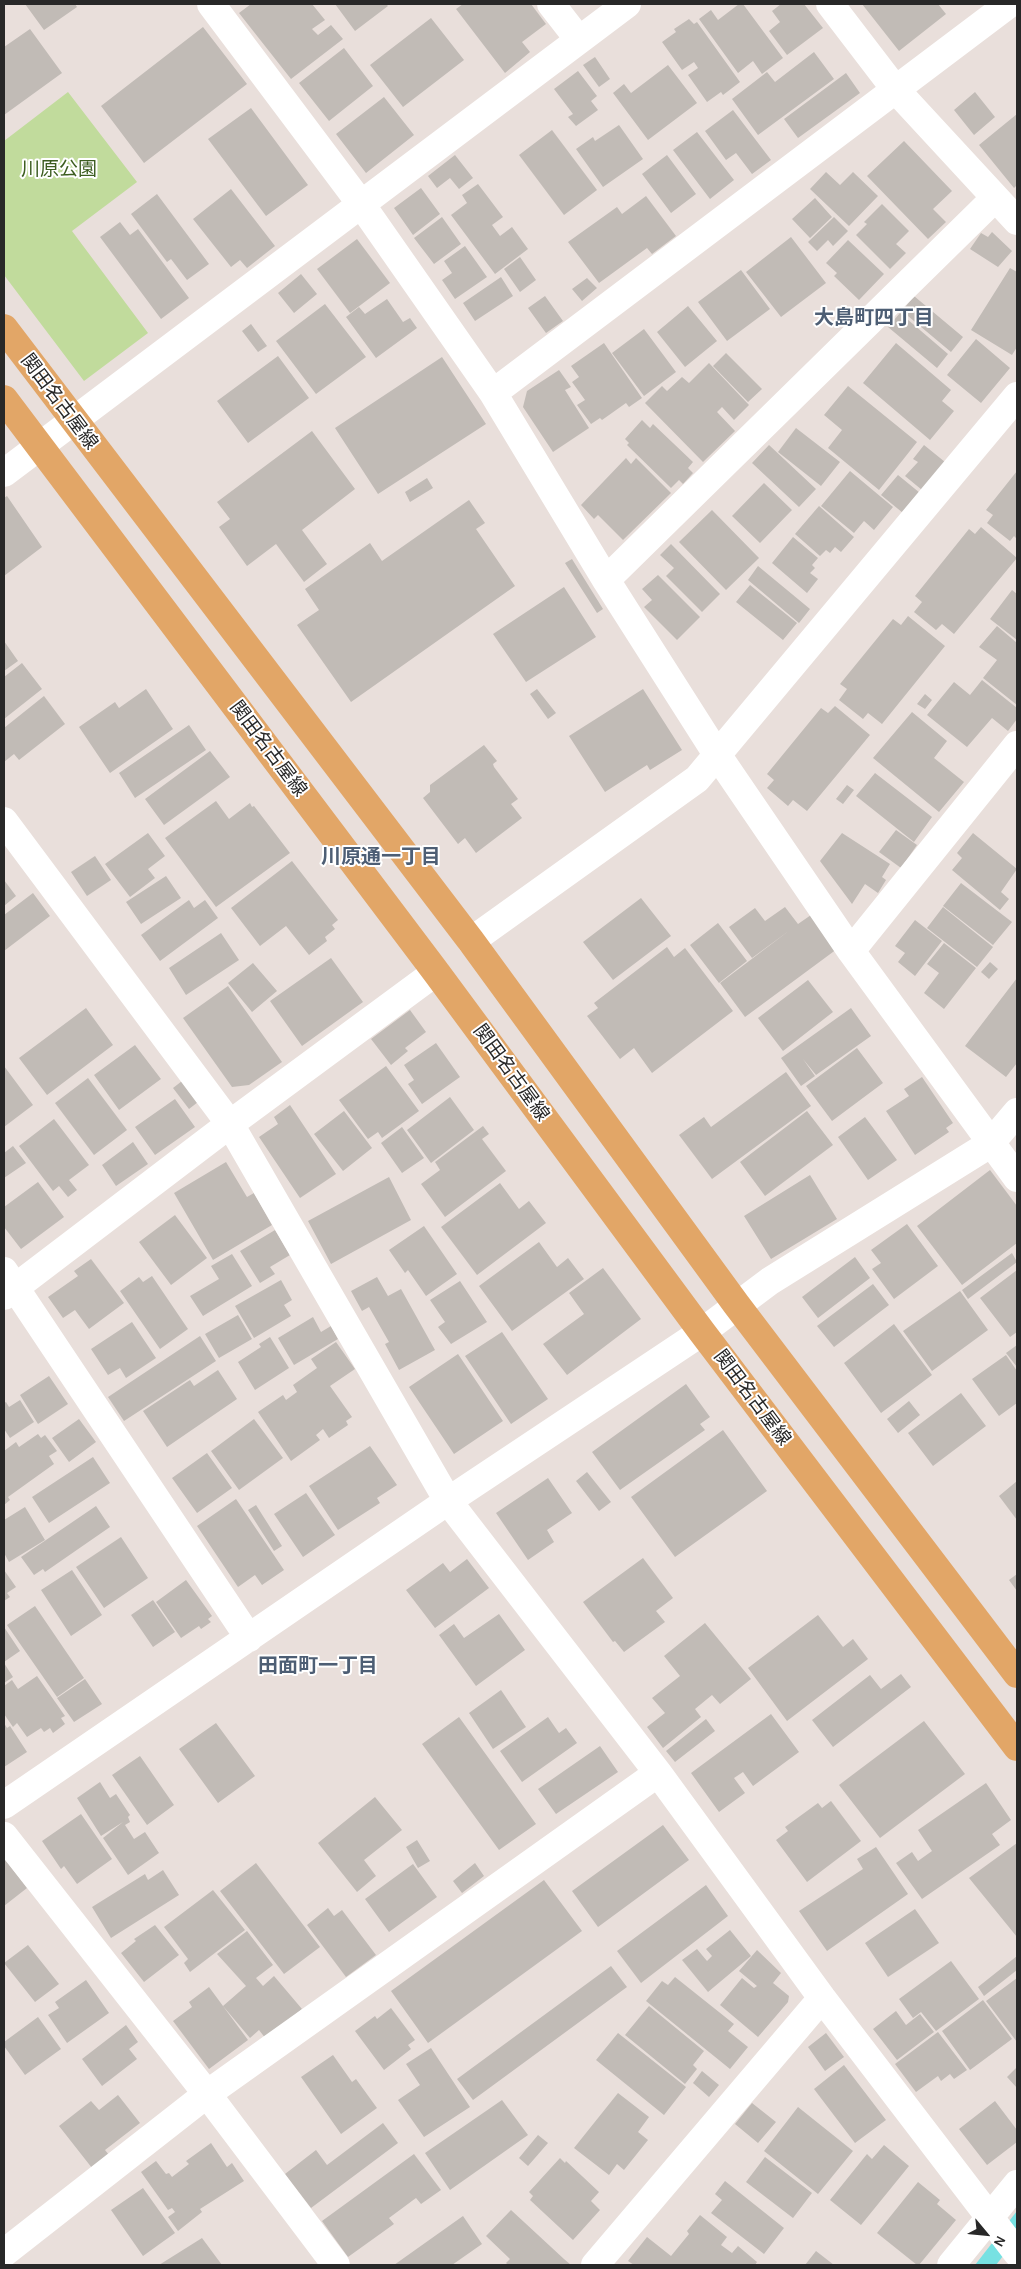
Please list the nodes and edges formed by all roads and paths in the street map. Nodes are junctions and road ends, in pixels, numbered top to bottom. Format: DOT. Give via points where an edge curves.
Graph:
graph roads {
  1 [pos="211,4"];
  2 [pos="551,4"];
  3 [pos="628,4"];
  4 [pos="830,4"];
  5 [pos="1009,4"];
  6 [pos="579,40"];
  7 [pos="895,89"];
  8 [pos="995,198"];
  9 [pos="361,204"];
  10 [pos="1017,221"];
  11 [pos="4,328"];
  12 [pos="493,393"];
  13 [pos="1017,396"];
  14 [pos="4,399"];
  15 [pos="72,420"];
  16 [pos="40,446"];
  17 [pos="4,472"];
  18 [pos="606,580"];
  19 [pos="1017,745"];
  20 [pos="718,756"];
  21 [pos="4,820"];
  22 [pos="471,942"];
  23 [pos="851,951"];
  24 [pos="436,972"];
  25 [pos="1017,1112"];
  26 [pos="230,1124"];
  27 [pos="990,1144"];
  28 [pos="1017,1178"];
  29 [pos="7,1285"];
  30 [pos="736,1304"];
  31 [pos="702,1332"];
  32 [pos="448,1501"];
  33 [pos="249,1638"];
  34 [pos="1017,1674"];
  35 [pos="1017,1747"];
  36 [pos="658,1773"];
  37 [pos="4,1805"];
  38 [pos="4,1836"];
  39 [pos="822,1998"];
  40 [pos="207,2094"];
  41 [pos="1017,2184"];
  42 [pos="990,2217"];
  43 [pos="4,2253"];
  44 [pos="1017,2253"];
  45 [pos="336,2265"];
  46 [pos="594,2265"];
  47 [pos="951,2265"];
  1 -- 9 [label="street"];
  2 -- 6 [label="street"];
  3 -- 6 [label="street"];
  4 -- 7 [label="street"];
  5 -- 7 [label="street"];
  6 -- 9 [label="street"];
  7 -- 8 [label="street"];
  7 -- 12 [label="street"];
  8 -- 10 [label="street"];
  8 -- 18 [label="street"];
  9 -- 12 [label="street"];
  9 -- 15 [label="street"];
  11 -- 15 [label="main road, 関田名古屋線"];
  12 -- 18 [label="street"];
  13 -- 20 [label="street"];
  14 -- 16 [label="main road, 関田名古屋線"];
  15 -- 16 [label="street"];
  15 -- 22 [label="main road, 関田名古屋線"];
  16 -- 17 [label="street"];
  16 -- 24 [label="main road, 関田名古屋線"];
  18 -- 20 [label="street"];
  19 -- 23 [label="street"];
  20 -- 22 [label="street" via="698,779"];
  20 -- 23 [label="street"];
  21 -- 26 [label="street"];
  22 -- 30 [label="main road, 関田名古屋線"];
  23 -- 27 [label="street"];
  24 -- 26 [label="street"];
  24 -- 31 [label="main road, 関田名古屋線"];
  25 -- 27 [label="street"];
  26 -- 29 [label="street"];
  26 -- 32 [label="street"];
  27 -- 28 [label="street"];
  27 -- 30 [label="street"];
  29 -- 33 [label="street"];
  30 -- 31 [label="street"];
  30 -- 34 [label="main road, 関田名古屋線"];
  31 -- 32 [label="street"];
  31 -- 35 [label="main road, 関田名古屋線"];
  32 -- 33 [label="street"];
  32 -- 36 [label="street"];
  33 -- 37 [label="street"];
  36 -- 39 [label="street"];
  36 -- 40 [label="street"];
  38 -- 40 [label="street"];
  39 -- 42 [label="street"];
  39 -- 46 [label="street"];
  40 -- 43 [label="street"];
  40 -- 45 [label="street"];
  41 -- 42 [label="street"];
  42 -- 44 [label="street"];
  42 -- 47 [label="street"];
}
